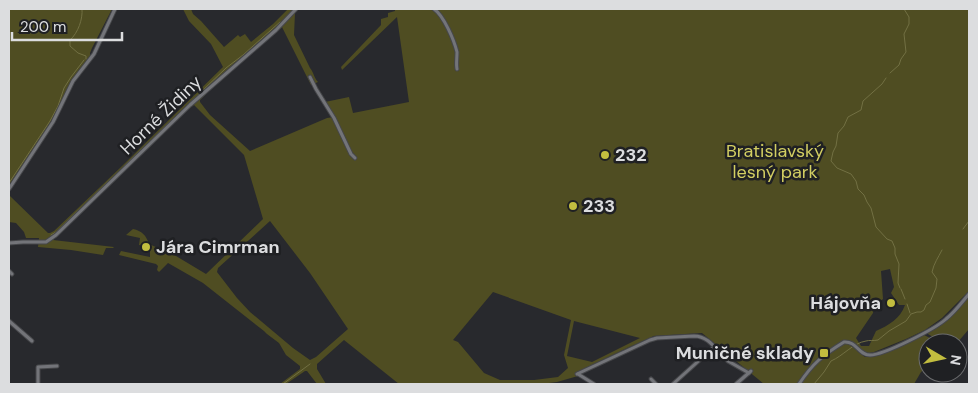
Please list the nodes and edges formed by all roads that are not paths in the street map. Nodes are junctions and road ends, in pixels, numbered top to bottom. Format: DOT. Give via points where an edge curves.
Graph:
graph roads {
  1 [pos="115,9"];
  2 [pos="296,9"];
  3 [pos="434,9"];
  4 [pos="457,69"];
  5 [pos="310,77"];
  6 [pos="355,158"];
  7 [pos="9,189"];
  8 [pos="9,243"];
  9 [pos="969,294"];
  10 [pos="9,321"];
  11 [pos="32,341"];
  12 [pos="714,347"];
  13 [pos="57,366"];
  14 [pos="651,379"];
  15 [pos="38,384"];
  16 [pos="594,384"];
  17 [pos="656,384"];
  18 [pos="673,384"];
  19 [pos="736,384"];
  20 [pos="799,384"];
  1 -- 7 [label="street" via="94,54 73,81 53,122"];
  2 -- 8 [label="street, Horné Židiny" via="190,105 63,229 46,242"];
  3 -- 4 [label="street" via="451,37 457,53"];
  5 -- 6 [label="street"];
  9 -- 20 [label="street" via="944,321 916,337 872,355 864,354 850,342 844,342 815,362"];
  10 -- 11 [label="street"];
  12 -- 16 [label="street" via="698,336 655,338 577,374"];
  12 -- 18 [label="street"];
  12 -- 19 [label="street" via="728,360 750,372"];
  13 -- 15 [label="street" via="39,367"];
  14 -- 17 [label="street"];
}
